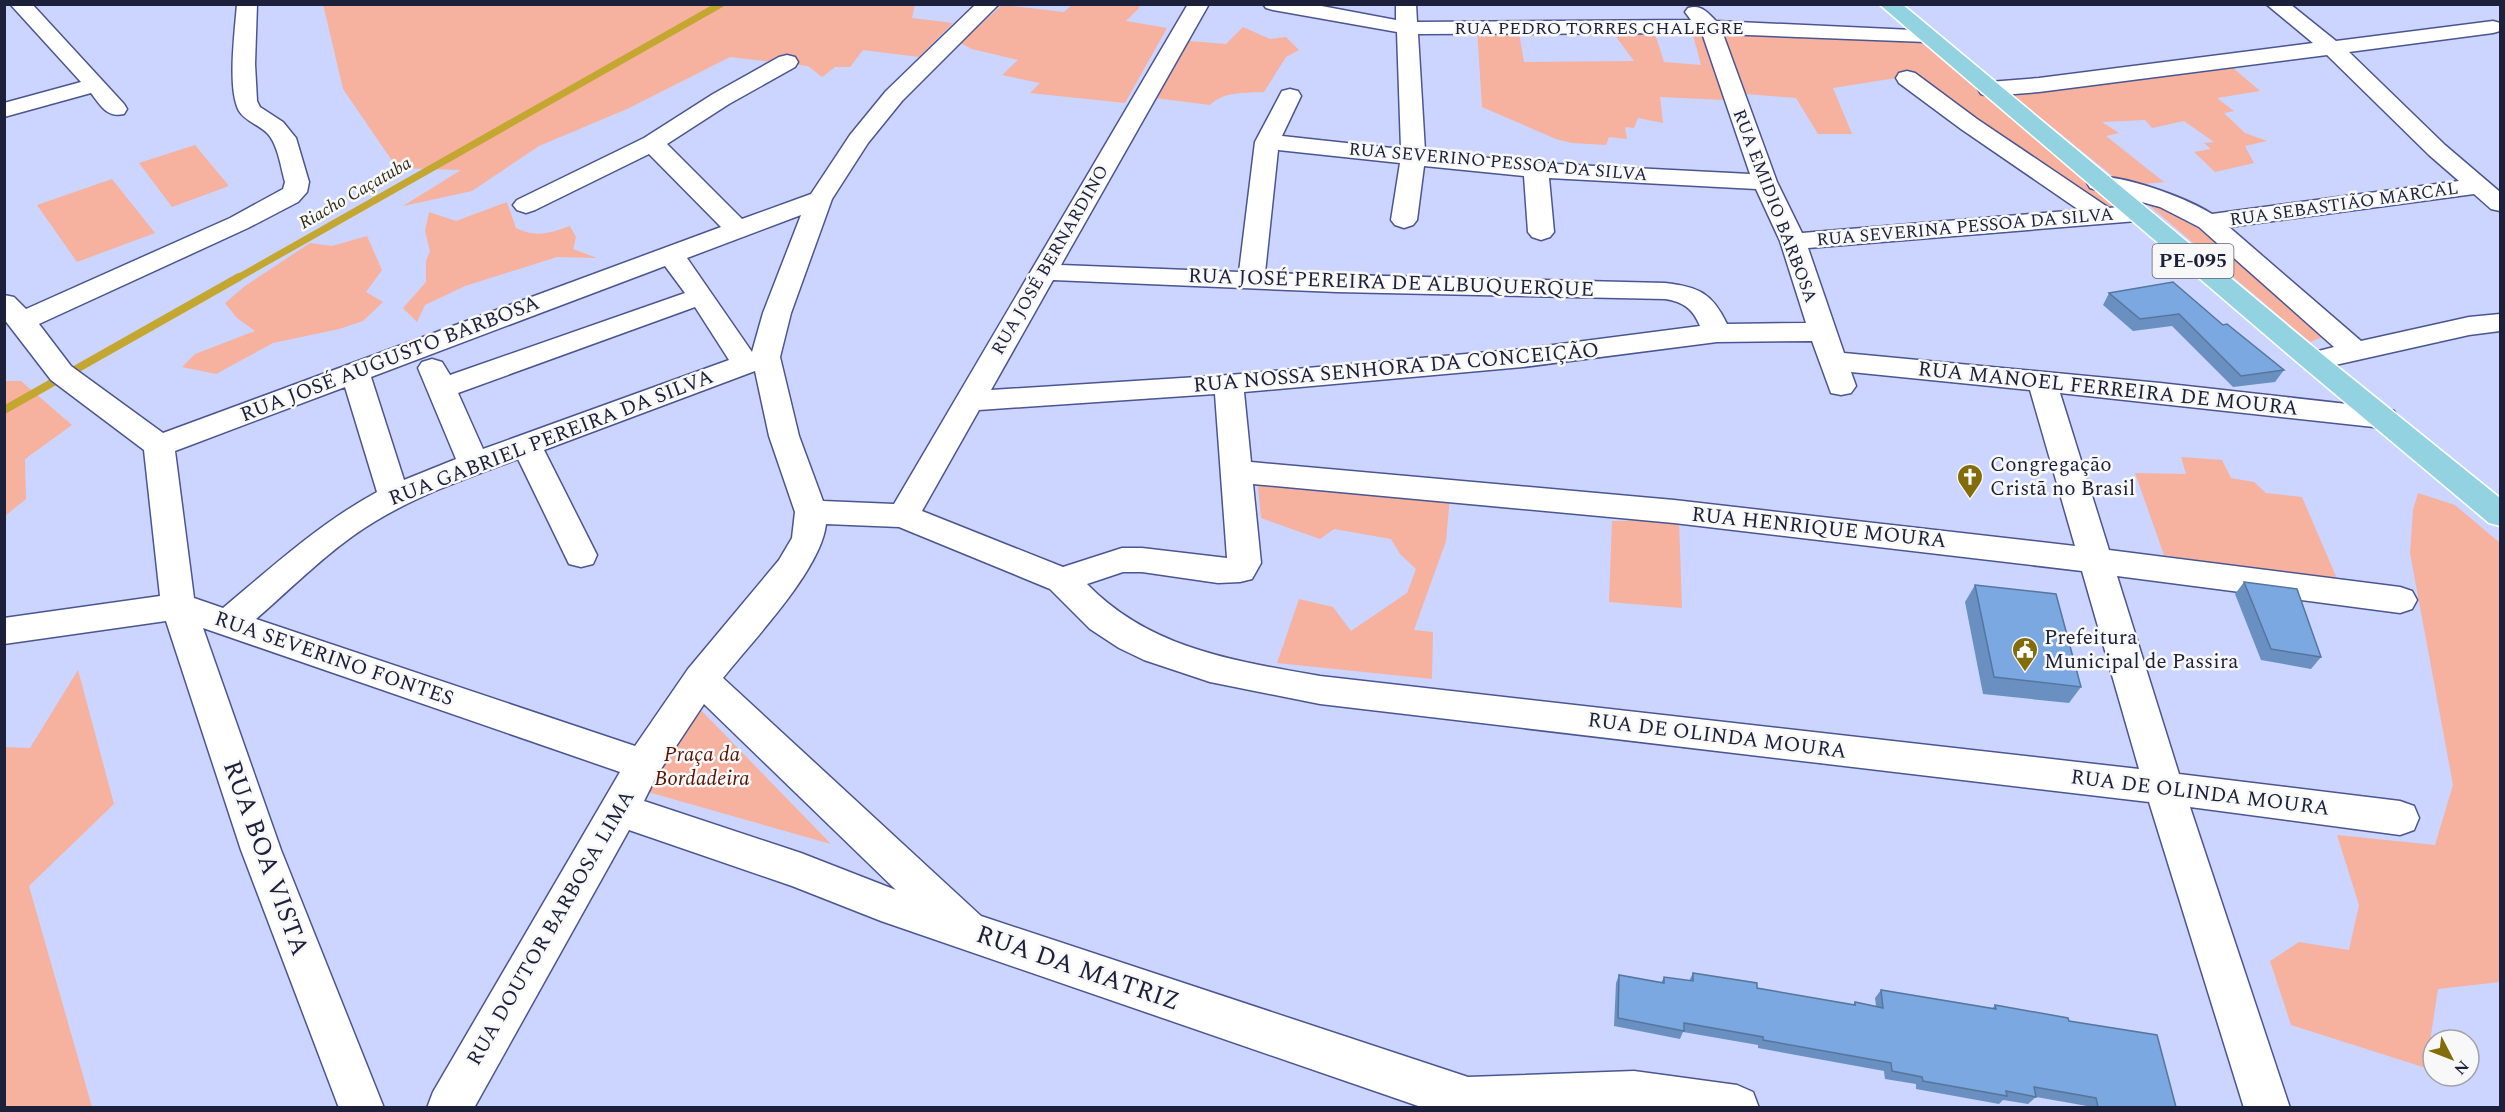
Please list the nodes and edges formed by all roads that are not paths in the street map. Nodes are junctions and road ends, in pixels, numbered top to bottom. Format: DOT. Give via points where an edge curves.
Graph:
graph roads {
  1 [pos="20,4"];
  2 [pos="247,4"];
  3 [pos="989,4"];
  4 [pos="1199,4"];
  5 [pos="1407,4"];
  6 [pos="1532,4"];
  7 [pos="1688,4"];
  8 [pos="1888,4"];
  9 [pos="2276,4"];
  10 [pos="1274,5"];
  11 [pos="1550,27"];
  12 [pos="1710,27"];
  13 [pos="2493,27"];
  14 [pos="1407,28"];
  15 [pos="1926,36"];
  16 [pos="2330,46"];
  17 [pos="787,62"];
  18 [pos="1907,78"];
  19 [pos="96,85"];
  20 [pos="1989,89"];
  21 [pos="1290,96"];
  22 [pos="4,110"];
  23 [pos="116,110"];
  24 [pos="1267,142"];
  25 [pos="652,143"];
  26 [pos="1413,155"];
  27 [pos="1536,170"];
  28 [pos="1765,182"];
  29 [pos="2099,183"];
  30 [pos="2480,186"];
  31 [pos="820,199"];
  32 [pos="2500,204"];
  33 [pos="526,205"];
  34 [pos="2137,213"];
  35 [pos="2103,215"];
  36 [pos="1404,220"];
  37 [pos="2208,222"];
  38 [pos="737,229"];
  39 [pos="1541,232"];
  40 [pos="1793,241"];
  41 [pos="670,254"];
  42 [pos="1043,272"];
  43 [pos="1251,281"];
  44 [pos="701,296"];
  45 [pos="13,312"];
  46 [pos="2500,323"];
  47 [pos="1822,332"];
  48 [pos="1717,333"];
  49 [pos="422,347"];
  50 [pos="2356,352"];
  51 [pos="755,360"];
  52 [pos="2313,361"];
  53 [pos="355,372"];
  54 [pos="1837,373"];
  55 [pos="2042,382"];
  56 [pos="1229,384"];
  57 [pos="442,388"];
  58 [pos="968,401"];
  59 [pos="2383,418"];
  60 [pos="526,445"];
  61 [pos="159,446"];
  62 [pos="474,464"];
  63 [pos="1236,472"];
  64 [pos="394,497"];
  65 [pos="811,512"];
  66 [pos="2500,515"];
  67 [pos="903,516"];
  68 [pos="581,555"];
  69 [pos="2095,560"];
  70 [pos="1062,580"];
  71 [pos="2400,600"];
  72 [pos="178,606"];
  73 [pos="229,622"];
  74 [pos="4,631"];
  75 [pos="701,680"];
  76 [pos="643,764"];
  77 [pos="2164,788"];
  78 [pos="620,810"];
  79 [pos="2400,818"];
  80 [pos="968,931"];
  81 [pos="1634,1101"];
  82 [pos="1476,1104"];
  83 [pos="362,1107"];
  84 [pos="449,1107"];
  85 [pos="1737,1107"];
  86 [pos="2267,1107"];
  1 -- 19 [label="street"];
  2 -- 45 [label="street" via="246,100 251,111 284,138 297,182 295,192 239,223"];
  3 -- 31 [label="street" via="894,96 858,140"];
  4 -- 42 [label="street, RUA JOSÉ BERNARDINO"];
  5 -- 14 [label="street"];
  6 -- 11 [label="street"];
  7 -- 12 [label="street"];
  8 -- 15 [label="main road, PE-095"];
  9 -- 16 [label="street"];
  10 -- 14 [label="street, RUA PEDRO TORRES CHALEGRE"];
  11 -- 12 [label="street, RUA PEDRO TORRES CHALEGRE"];
  11 -- 14 [label="street, RUA PEDRO TORRES CHALEGRE"];
  12 -- 15 [label="street, RUA PEDRO TORRES CHALEGRE"];
  12 -- 28 [label="street, RUA EMIDIO BARBOSA"];
  13 -- 16 [label="street"];
  14 -- 26 [label="street"];
  15 -- 20 [label="main road, PE-095"];
  16 -- 20 [label="street"];
  16 -- 30 [label="street"];
  17 -- 25 [label="street"];
  18 -- 35 [label="street"];
  19 -- 22 [label="street"];
  19 -- 23 [label="street"];
  20 -- 29 [label="main road, PE-095"];
  21 -- 24 [label="street"];
  24 -- 26 [label="street, RUA SEVERINO PESSOA DA SILVA"];
  24 -- 43 [label="street"];
  25 -- 33 [label="street"];
  25 -- 38 [label="street"];
  26 -- 27 [label="street, RUA SEVERINO PESSOA DA SILVA"];
  26 -- 36 [label="street"];
  27 -- 28 [label="street, RUA SEVERINO PESSOA DA SILVA"];
  27 -- 39 [label="street"];
  28 -- 40 [label="street, RUA EMIDIO BARBOSA"];
  29 -- 34 [label="main road, PE-095"];
  29 -- 37 [label="street" via="2175,203"];
  30 -- 32 [label="street"];
  30 -- 37 [label="street, RUA SEBASTIÃO MARCAL"];
  31 -- 38 [label="street, RUA JOSÉ AUGUSTO BARBOSA"];
  31 -- 51 [label="street"];
  34 -- 35 [label="street, RUA SEVERINA PESSOA DA SILVA"];
  34 -- 52 [label="main road, PE-095"];
  35 -- 40 [label="street, RUA SEVERINA PESSOA DA SILVA"];
  37 -- 50 [label="street"];
  38 -- 41 [label="street, RUA JOSÉ AUGUSTO BARBOSA"];
  40 -- 47 [label="street, RUA EMIDIO BARBOSA"];
  41 -- 44 [label="street"];
  41 -- 49 [label="street, RUA JOSÉ AUGUSTO BARBOSA"];
  42 -- 43 [label="street, RUA JOSÉ PEREIRA DE ALBUQUERQUE"];
  42 -- 58 [label="street, RUA JOSÉ BERNARDINO"];
  43 -- 48 [label="street, RUA JOSÉ PEREIRA DE ALBUQUERQUE" via="1679,292 1702,302"];
  44 -- 51 [label="street"];
  44 -- 57 [label="street"];
  45 -- 61 [label="street" via="61,373"];
  46 -- 50 [label="street" via="2469,326"];
  47 -- 48 [label="street, RUA NOSSA SENHORA DA CONCEIÇÃO"];
  47 -- 54 [label="street, RUA EMIDIO BARBOSA"];
  48 -- 56 [label="street, RUA NOSSA SENHORA DA CONCEIÇÃO" via="1523,358"];
  49 -- 53 [label="street, RUA JOSÉ AUGUSTO BARBOSA"];
  49 -- 57 [label="street"];
  50 -- 52 [label="street"];
  51 -- 60 [label="street, RUA GABRIEL PEREIRA DA SILVA"];
  51 -- 65 [label="street"];
  52 -- 59 [label="main road, PE-095"];
  53 -- 61 [label="street, RUA JOSÉ AUGUSTO BARBOSA"];
  53 -- 64 [label="street"];
  54 -- 55 [label="street, RUA MANOEL FERREIRA DE MOURA"];
  55 -- 59 [label="street, RUA MANOEL FERREIRA DE MOURA"];
  55 -- 69 [label="street"];
  56 -- 58 [label="street, RUA NOSSA SENHORA DA CONCEIÇÃO"];
  56 -- 63 [label="street"];
  57 -- 62 [label="street"];
  58 -- 67 [label="street, RUA JOSÉ BERNARDINO"];
  59 -- 66 [label="main road, PE-095"];
  60 -- 62 [label="street, RUA GABRIEL PEREIRA DA SILVA"];
  60 -- 68 [label="street"];
  61 -- 72 [label="street"];
  62 -- 64 [label="street, RUA GABRIEL PEREIRA DA SILVA"];
  63 -- 69 [label="street, RUA HENRIQUE MOURA" via="1757,520"];
  63 -- 70 [label="street" via="1244,563 1240,570 1122,560"];
  64 -- 73 [label="street, RUA GABRIEL PEREIRA DA SILVA" via="330,537"];
  65 -- 67 [label="street"];
  65 -- 75 [label="street, RUA DOUTOR BARBOSA LIMA" via="808,538 801,554"];
  67 -- 70 [label="street"];
  69 -- 71 [label="street, RUA HENRIQUE MOURA"];
  69 -- 77 [label="street"];
  70 -- 77 [label="street, RUA DE OLINDA MOURA" via="1111,626 1148,645 1190,663 1258,679 1320,690"];
  72 -- 73 [label="street, RUA SEVERINO FONTES"];
  72 -- 74 [label="street"];
  72 -- 83 [label="street, RUA BOA VISTA" via="261,850"];
  73 -- 76 [label="street, RUA SEVERINO FONTES"];
  75 -- 76 [label="street, RUA DOUTOR BARBOSA LIMA"];
  75 -- 80 [label="street, RUA DA MATRIZ"];
  76 -- 78 [label="street, RUA DOUTOR BARBOSA LIMA"];
  77 -- 79 [label="street, RUA DE OLINDA MOURA"];
  77 -- 86 [label="street"];
  78 -- 80 [label="street"];
  78 -- 84 [label="street, RUA DOUTOR BARBOSA LIMA"];
  80 -- 82 [label="street, RUA DA MATRIZ"];
  81 -- 82 [label="street, RUA DA MATRIZ"];
  81 -- 85 [label="street, RUA DA MATRIZ"];
}
